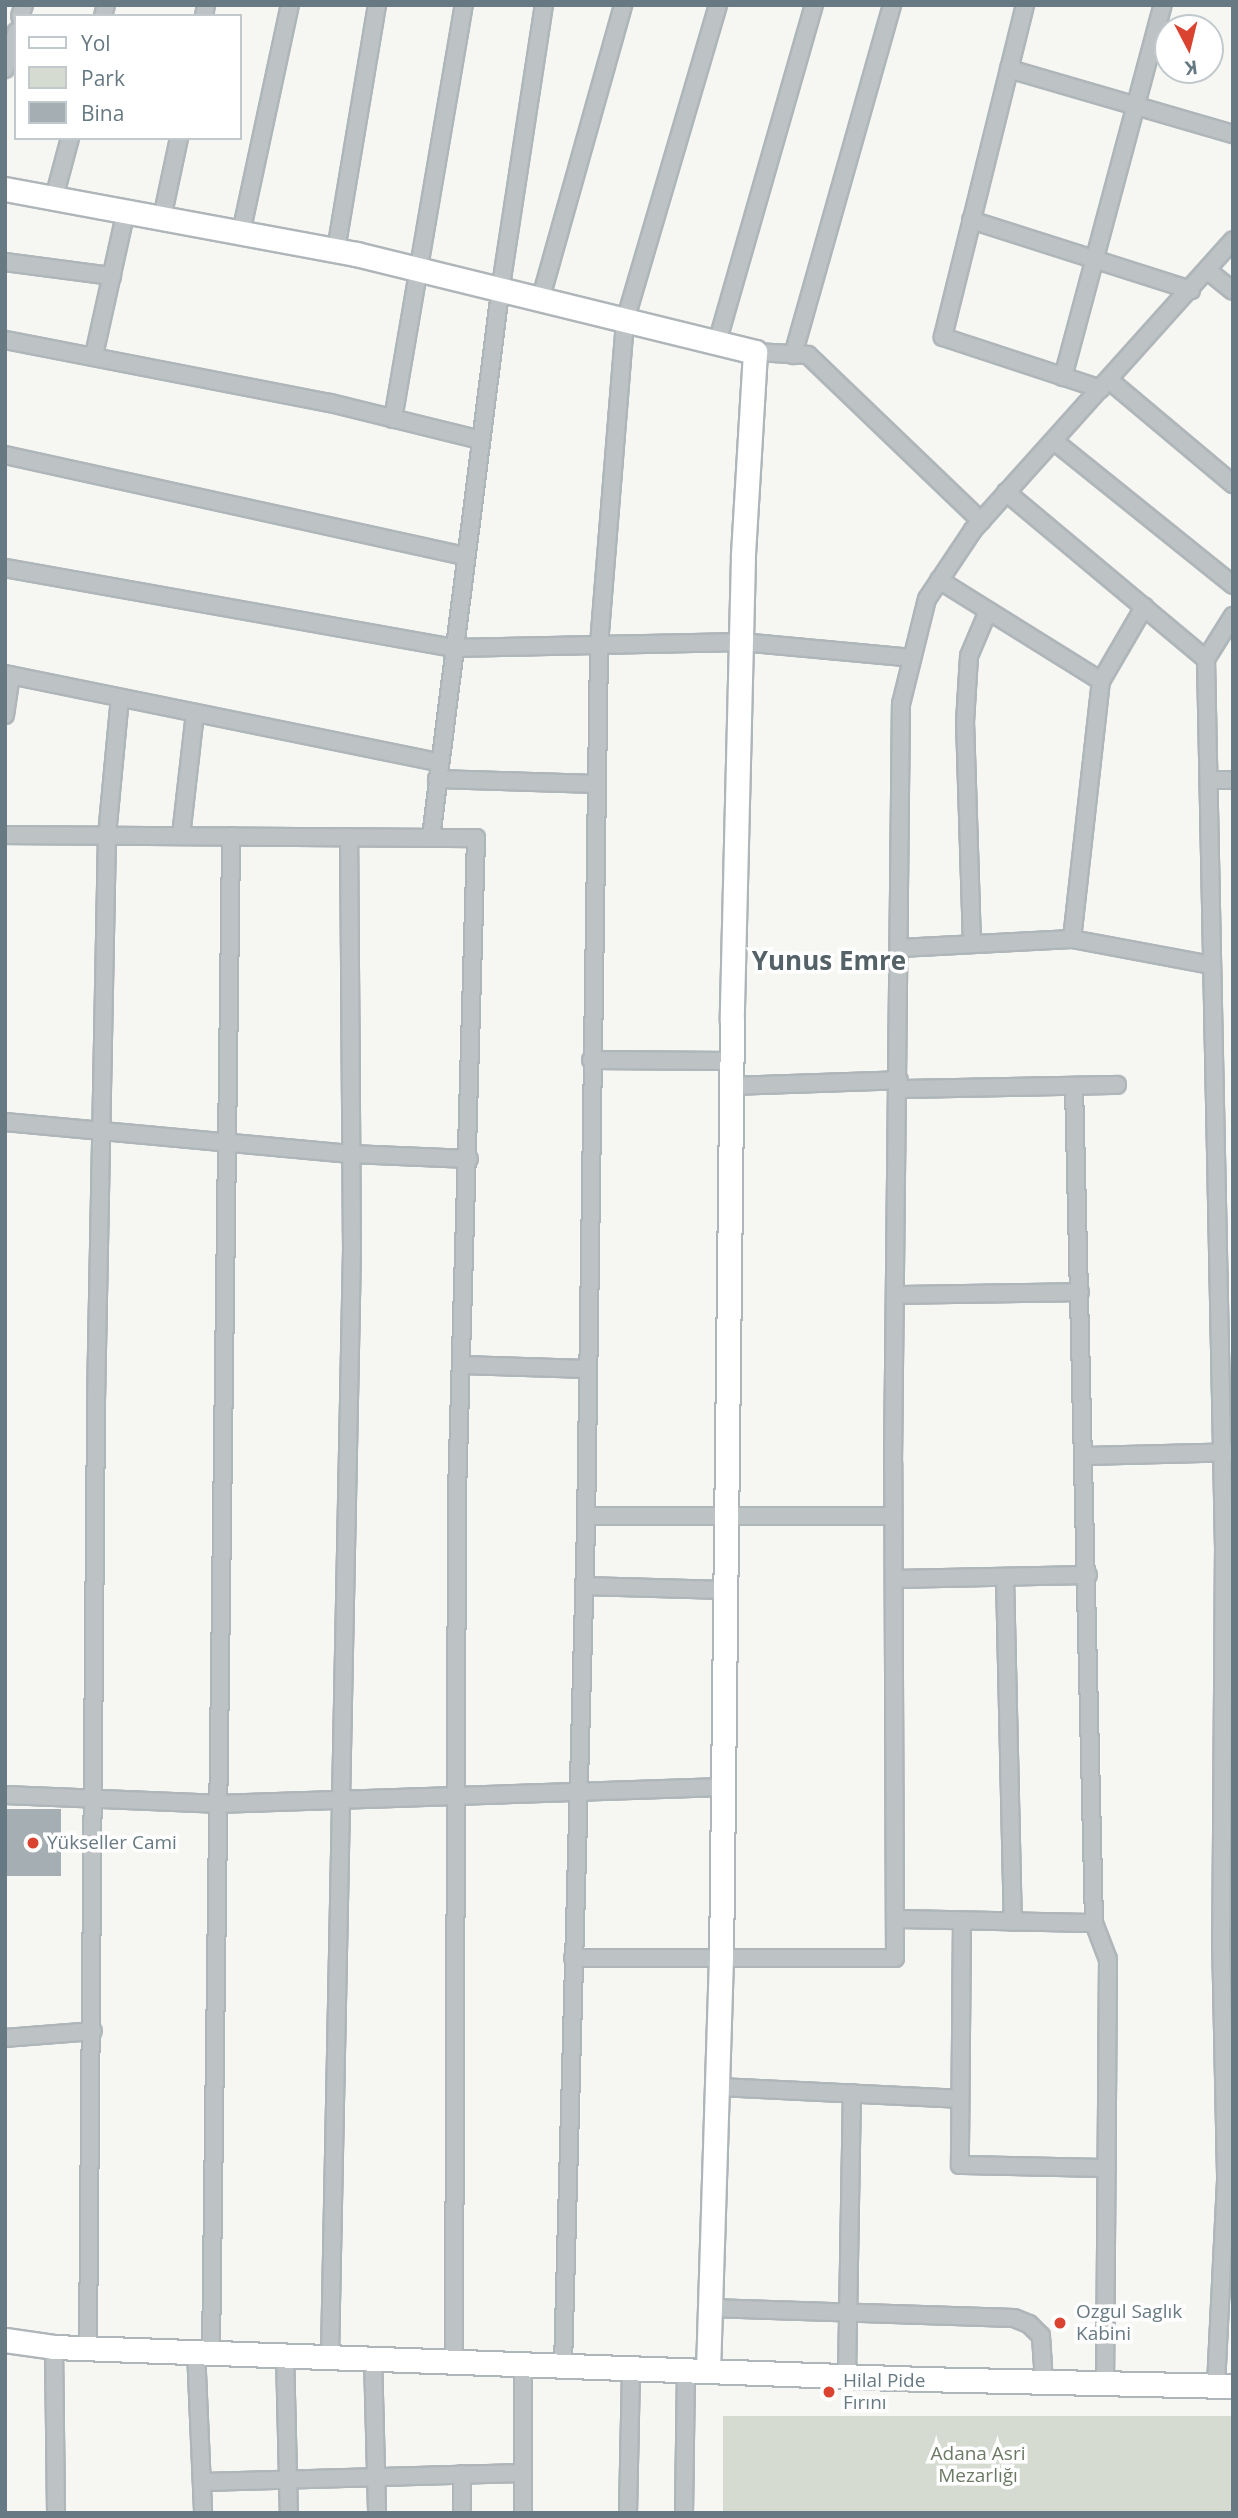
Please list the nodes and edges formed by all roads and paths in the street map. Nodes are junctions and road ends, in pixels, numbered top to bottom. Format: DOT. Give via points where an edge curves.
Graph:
graph roads {
  1 [pos="290,5"];
  2 [pos="377,5"];
  3 [pos="464,5"];
  4 [pos="544,5"];
  5 [pos="623,5"];
  6 [pos="718,5"];
  7 [pos="814,5"];
  8 [pos="891,5"];
  9 [pos="1025,5"];
  10 [pos="1163,5"];
  11 [pos="14,39"];
  12 [pos="5,69"];
  13 [pos="1009,69"];
  14 [pos="1136,106"];
  15 [pos="1233,134"];
  16 [pos="69,140"];
  17 [pos="178,140"];
  18 [pos="5,189"];
  19 [pos="54,198"];
  20 [pos="127,211"];
  21 [pos="162,218"];
  22 [pos="971,220"];
  23 [pos="242,233"];
  24 [pos="1233,240"];
  25 [pos="336,250"];
  26 [pos="1096,260"];
  27 [pos="5,262"];
  28 [pos="419,271"];
  29 [pos="1207,271"];
  30 [pos="112,276"];
  31 [pos="1191,290"];
  32 [pos="1233,291"];
  33 [pos="500,292"];
  34 [pos="540,301"];
  35 [pos="625,321"];
  36 [pos="5,340"];
  37 [pos="717,343"];
  38 [pos="755,352"];
  39 [pos="94,355"];
  40 [pos="793,355"];
  41 [pos="1063,377"];
  42 [pos="1105,385"];
  43 [pos="393,418"];
  44 [pos="481,440"];
  45 [pos="1054,441"];
  46 [pos="5,455"];
  47 [pos="1233,484"];
  48 [pos="1006,492"];
  49 [pos="981,521"];
  50 [pos="465,556"];
  51 [pos="5,568"];
  52 [pos="939,580"];
  53 [pos="1233,585"];
  54 [pos="1144,607"];
  55 [pos="988,611"];
  56 [pos="1233,616"];
  57 [pos="741,642"];
  58 [pos="599,645"];
  59 [pos="453,648"];
  60 [pos="912,658"];
  61 [pos="1206,659"];
  62 [pos="8,675"];
  63 [pos="1101,681"];
  64 [pos="120,698"];
  65 [pos="195,713"];
  66 [pos="5,715"];
  67 [pos="439,762"];
  68 [pos="437,779"];
  69 [pos="1209,780"];
  70 [pos="1233,780"];
  71 [pos="596,783"];
  72 [pos="5,835"];
  73 [pos="107,835"];
  74 [pos="181,836"];
  75 [pos="231,836"];
  76 [pos="349,836"];
  77 [pos="431,837"];
  78 [pos="1072,939"];
  79 [pos="972,944"];
  80 [pos="900,947"];
  81 [pos="1212,965"];
  82 [pos="591,1060"];
  83 [pos="731,1061"];
  84 [pos="899,1085"];
  85 [pos="1117,1085"];
  86 [pos="731,1086"];
  87 [pos="1073,1086"];
  88 [pos="5,1122"];
  89 [pos="102,1133"];
  90 [pos="229,1143"];
  91 [pos="351,1154"];
  92 [pos="469,1159"];
  93 [pos="1080,1292"];
  94 [pos="895,1296"];
  95 [pos="462,1365"];
  96 [pos="587,1369"];
  97 [pos="1227,1452"];
  98 [pos="1084,1456"];
  99 [pos="586,1516"];
  100 [pos="726,1516"];
  101 [pos="893,1516"];
  102 [pos="1088,1575"];
  103 [pos="1005,1577"];
  104 [pos="894,1579"];
  105 [pos="584,1586"];
  106 [pos="725,1590"];
  107 [pos="1228,1735"];
  108 [pos="723,1787"];
  109 [pos="578,1789"];
  110 [pos="5,1795"];
  111 [pos="94,1797"];
  112 [pos="457,1798"];
  113 [pos="340,1802"];
  114 [pos="216,1804"];
  115 [pos="896,1919"];
  116 [pos="962,1921"];
  117 [pos="1013,1922"];
  118 [pos="1094,1923"];
  119 [pos="721,1956"];
  120 [pos="573,1958"];
  121 [pos="93,2031"];
  122 [pos="5,2038"];
  123 [pos="717,2087"];
  124 [pos="852,2093"];
  125 [pos="960,2099"];
  126 [pos="1107,2168"];
  127 [pos="710,2308"];
  128 [pos="848,2312"];
  129 [pos="5,2340"];
  130 [pos="88,2345"];
  131 [pos="54,2347"];
  132 [pos="204,2351"];
  133 [pos="285,2354"];
  134 [pos="330,2355"];
  135 [pos="373,2357"];
  136 [pos="454,2360"];
  137 [pos="523,2363"];
  138 [pos="564,2365"];
  139 [pos="631,2367"];
  140 [pos="697,2370"];
  141 [pos="847,2376"];
  142 [pos="1044,2382"];
  143 [pos="1105,2383"];
  144 [pos="1224,2385"];
  145 [pos="523,2473"];
  146 [pos="462,2474"];
  147 [pos="376,2475"];
  148 [pos="288,2477"];
  149 [pos="203,2482"];
  150 [pos="56,2513"];
  151 [pos="203,2513"];
  152 [pos="289,2513"];
  153 [pos="377,2513"];
  154 [pos="463,2513"];
  155 [pos="523,2513"];
  156 [pos="628,2513"];
  157 [pos="684,2513"];
  1 -- 23 [label="street"];
  2 -- 25 [label="street"];
  3 -- 28 [label="street"];
  4 -- 33 [label="street"];
  5 -- 34 [label="street"];
  6 -- 35 [label="street"];
  7 -- 37 [label="street"];
  8 -- 40 [label="street"];
  9 -- 13 [label="street"];
  10 -- 14 [label="street"];
  11 -- 12 [label="street"];
  13 -- 14 [label="street"];
  13 -- 22 [label="street"];
  14 -- 15 [label="street"];
  14 -- 26 [label="street"];
  16 -- 19 [label="street"];
  17 -- 21 [label="street"];
  18 -- 19 [label="main road"];
  19 -- 20 [label="main road"];
  20 -- 21 [label="main road"];
  20 -- 30 [label="street"];
  21 -- 23 [label="main road"];
  22 -- 26 [label="street"];
  22 -- 41 [label="street" via="943,337"];
  23 -- 25 [label="main road"];
  24 -- 29 [label="street"];
  25 -- 28 [label="main road"];
  26 -- 31 [label="street"];
  26 -- 41 [label="street"];
  27 -- 30 [label="street"];
  28 -- 33 [label="main road"];
  28 -- 43 [label="street"];
  29 -- 31 [label="street"];
  29 -- 32 [label="street"];
  30 -- 39 [label="street"];
  31 -- 42 [label="street"];
  33 -- 34 [label="main road"];
  33 -- 44 [label="street"];
  34 -- 35 [label="main road"];
  35 -- 37 [label="main road"];
  35 -- 58 [label="street"];
  36 -- 39 [label="street"];
  37 -- 38 [label="main road"];
  38 -- 40 [label="street"];
  38 -- 57 [label="main road"];
  39 -- 43 [label="street"];
  40 -- 49 [label="street" via="808,355"];
  41 -- 42 [label="street"];
  42 -- 45 [label="street"];
  42 -- 47 [label="street"];
  43 -- 44 [label="street"];
  44 -- 50 [label="street"];
  45 -- 48 [label="street"];
  45 -- 53 [label="street"];
  46 -- 50 [label="street"];
  48 -- 49 [label="street"];
  48 -- 54 [label="street"];
  49 -- 52 [label="street"];
  50 -- 59 [label="street"];
  51 -- 59 [label="street"];
  52 -- 55 [label="street"];
  52 -- 60 [label="street" via="927,599"];
  54 -- 61 [label="street"];
  54 -- 63 [label="street"];
  55 -- 63 [label="street"];
  55 -- 79 [label="street" via="969,656 965,722"];
  56 -- 61 [label="street"];
  57 -- 58 [label="street"];
  57 -- 60 [label="street"];
  57 -- 83 [label="main road"];
  58 -- 59 [label="street"];
  58 -- 71 [label="street"];
  59 -- 67 [label="street"];
  60 -- 80 [label="street" via="901,704"];
  61 -- 69 [label="street"];
  62 -- 64 [label="street"];
  62 -- 66 [label="street"];
  63 -- 78 [label="street"];
  64 -- 65 [label="street"];
  64 -- 73 [label="street"];
  65 -- 67 [label="street"];
  65 -- 74 [label="street"];
  67 -- 68 [label="street"];
  68 -- 71 [label="street"];
  68 -- 77 [label="street"];
  69 -- 70 [label="street"];
  69 -- 81 [label="street"];
  71 -- 82 [label="street"];
  72 -- 73 [label="street"];
  73 -- 74 [label="street"];
  73 -- 89 [label="street"];
  74 -- 75 [label="street"];
  75 -- 76 [label="street"];
  75 -- 90 [label="street"];
  76 -- 77 [label="street"];
  76 -- 91 [label="street"];
  77 -- 92 [label="street" via="476,838"];
  78 -- 79 [label="street"];
  78 -- 81 [label="street"];
  79 -- 80 [label="street"];
  80 -- 84 [label="street"];
  81 -- 97 [label="street"];
  82 -- 83 [label="street"];
  82 -- 96 [label="street"];
  83 -- 86 [label="main road"];
  84 -- 86 [label="street"];
  84 -- 87 [label="street"];
  84 -- 94 [label="street"];
  85 -- 87 [label="street"];
  86 -- 100 [label="main road"];
  87 -- 93 [label="street"];
  88 -- 89 [label="street"];
  89 -- 90 [label="street"];
  89 -- 111 [label="street"];
  90 -- 91 [label="street"];
  90 -- 114 [label="street"];
  91 -- 92 [label="street"];
  91 -- 113 [label="street"];
  92 -- 95 [label="street"];
  93 -- 94 [label="street"];
  93 -- 98 [label="street"];
  94 -- 101 [label="street"];
  95 -- 96 [label="street"];
  95 -- 112 [label="street"];
  96 -- 99 [label="street"];
  97 -- 98 [label="street"];
  97 -- 107 [label="street"];
  98 -- 102 [label="street"];
  99 -- 100 [label="street"];
  99 -- 105 [label="street"];
  100 -- 101 [label="street"];
  100 -- 106 [label="main road"];
  101 -- 104 [label="street"];
  102 -- 103 [label="street"];
  102 -- 118 [label="street"];
  103 -- 104 [label="street"];
  103 -- 117 [label="street"];
  104 -- 115 [label="street"];
  105 -- 106 [label="street"];
  105 -- 109 [label="street"];
  106 -- 108 [label="main road"];
  107 -- 144 [label="street" via="1221,1936"];
  108 -- 109 [label="street"];
  108 -- 119 [label="main road"];
  109 -- 112 [label="street"];
  109 -- 120 [label="street"];
  110 -- 111 [label="street"];
  111 -- 114 [label="street"];
  111 -- 121 [label="street"];
  112 -- 113 [label="street"];
  112 -- 136 [label="street"];
  113 -- 114 [label="street"];
  113 -- 134 [label="street"];
  114 -- 132 [label="street"];
  115 -- 116 [label="street"];
  115 -- 119 [label="street" via="895,1958"];
  116 -- 117 [label="street"];
  116 -- 125 [label="street"];
  117 -- 118 [label="street"];
  118 -- 126 [label="street" via="1108,1959"];
  119 -- 120 [label="street"];
  119 -- 123 [label="main road"];
  120 -- 138 [label="street"];
  121 -- 122 [label="street"];
  121 -- 130 [label="street"];
  123 -- 124 [label="street"];
  123 -- 127 [label="main road"];
  124 -- 125 [label="street"];
  124 -- 128 [label="street"];
  125 -- 126 [label="street" via="960,2165"];
  126 -- 143 [label="street"];
  127 -- 128 [label="street"];
  127 -- 140 [label="main road"];
  128 -- 141 [label="street"];
  128 -- 142 [label="street" via="1022,2320 1035,2329 1044,2344"];
  129 -- 131 [label="main road"];
  130 -- 131 [label="main road"];
  130 -- 132 [label="main road"];
  131 -- 150 [label="street"];
  132 -- 133 [label="main road"];
  132 -- 149 [label="street"];
  133 -- 134 [label="main road"];
  133 -- 148 [label="street"];
  134 -- 135 [label="main road"];
  135 -- 136 [label="main road"];
  135 -- 147 [label="street"];
  136 -- 137 [label="main road"];
  137 -- 138 [label="main road"];
  137 -- 145 [label="street"];
  138 -- 139 [label="main road"];
  139 -- 140 [label="main road"];
  139 -- 156 [label="street"];
  140 -- 141 [label="main road"];
  140 -- 157 [label="street"];
  141 -- 142 [label="main road"];
  142 -- 143 [label="main road"];
  143 -- 144 [label="main road"];
  145 -- 146 [label="street"];
  145 -- 155 [label="street"];
  146 -- 147 [label="street"];
  146 -- 154 [label="street"];
  147 -- 148 [label="street"];
  147 -- 153 [label="street"];
  148 -- 149 [label="street"];
  148 -- 152 [label="street"];
  149 -- 151 [label="street"];
}
